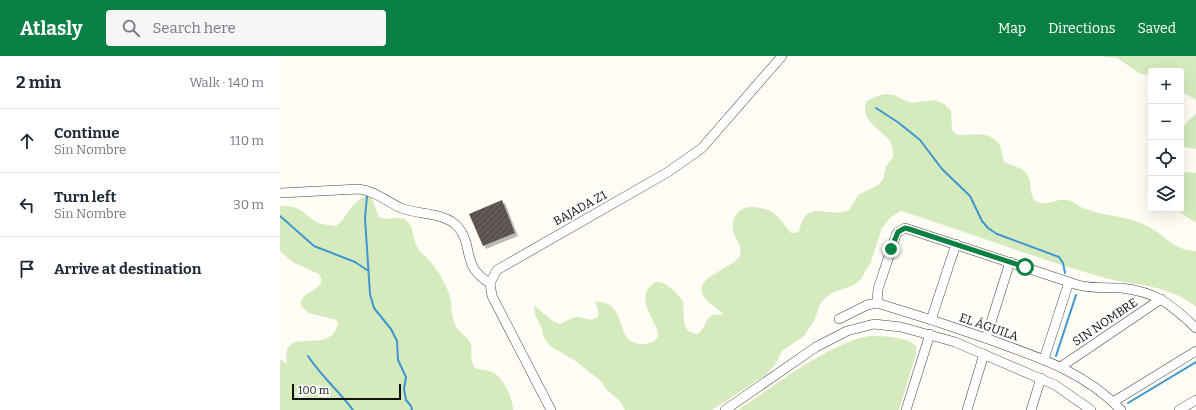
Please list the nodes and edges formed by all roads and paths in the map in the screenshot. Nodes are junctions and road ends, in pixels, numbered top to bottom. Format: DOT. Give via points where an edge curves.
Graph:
graph roads {
  1 [pos="782,56"];
  2 [pos="280,193"];
  3 [pos="956,244"];
  4 [pos="1010,262"];
  5 [pos="490,282"];
  6 [pos="1069,282"];
  7 [pos="1161,299"];
  8 [pos="877,303"];
  9 [pos="839,319"];
  10 [pos="931,320"];
  11 [pos="1196,328"];
  12 [pos="930,334"];
  13 [pos="986,338"];
  14 [pos="1196,351"];
  15 [pos="984,354"];
  16 [pos="1044,359"];
  17 [pos="1062,366"];
  18 [pos="1041,378"];
  19 [pos="1196,400"];
  20 [pos="1113,402"];
  21 [pos="551,410"];
  22 [pos="726,410"];
  23 [pos="906,410"];
  24 [pos="967,410"];
  25 [pos="1031,410"];
  26 [pos="1091,410"];
  27 [pos="1121,410"];
  28 [pos="1179,410"];
  1 -- 5 [label="street, BAJADA Z1" via="702,148 668,172 502,265"];
  2 -- 5 [label="street" via="368,190 401,208 452,221 459,228 474,268 481,277"];
  3 -- 4 [label="street, SIN NOMBRE"];
  3 -- 8 [label="street, SIN NOMBRE" via="905,228 898,232 878,289"];
  3 -- 10 [label="street"];
  4 -- 6 [label="street, SIN NOMBRE"];
  4 -- 13 [label="street"];
  5 -- 21 [label="street" via="492,296"];
  6 -- 7 [label="street, SIN NOMBRE" via="1093,288 1134,290"];
  6 -- 16 [label="street"];
  7 -- 11 [label="street, SIN NOMBRE"];
  7 -- 17 [label="street, SIN NOMBRE"];
  8 -- 9 [label="street" via="866,304"];
  8 -- 10 [label="street, EL ÁGUILA"];
  10 -- 13 [label="street, EL ÁGUILA"];
  12 -- 15 [label="street"];
  12 -- 22 [label="street" via="887,325 863,326 847,331 803,356"];
  12 -- 23 [label="street"];
  13 -- 16 [label="street, EL ÁGUILA"];
  14 -- 20 [label="street"];
  15 -- 18 [label="street"];
  15 -- 24 [label="street"];
  16 -- 17 [label="street, EL ÁGUILA"];
  17 -- 20 [label="street, EL ÁGUILA"];
  18 -- 25 [label="street"];
  18 -- 26 [label="street"];
  19 -- 28 [label="street"];
  20 -- 27 [label="street, EL ÁGUILA"];
}
